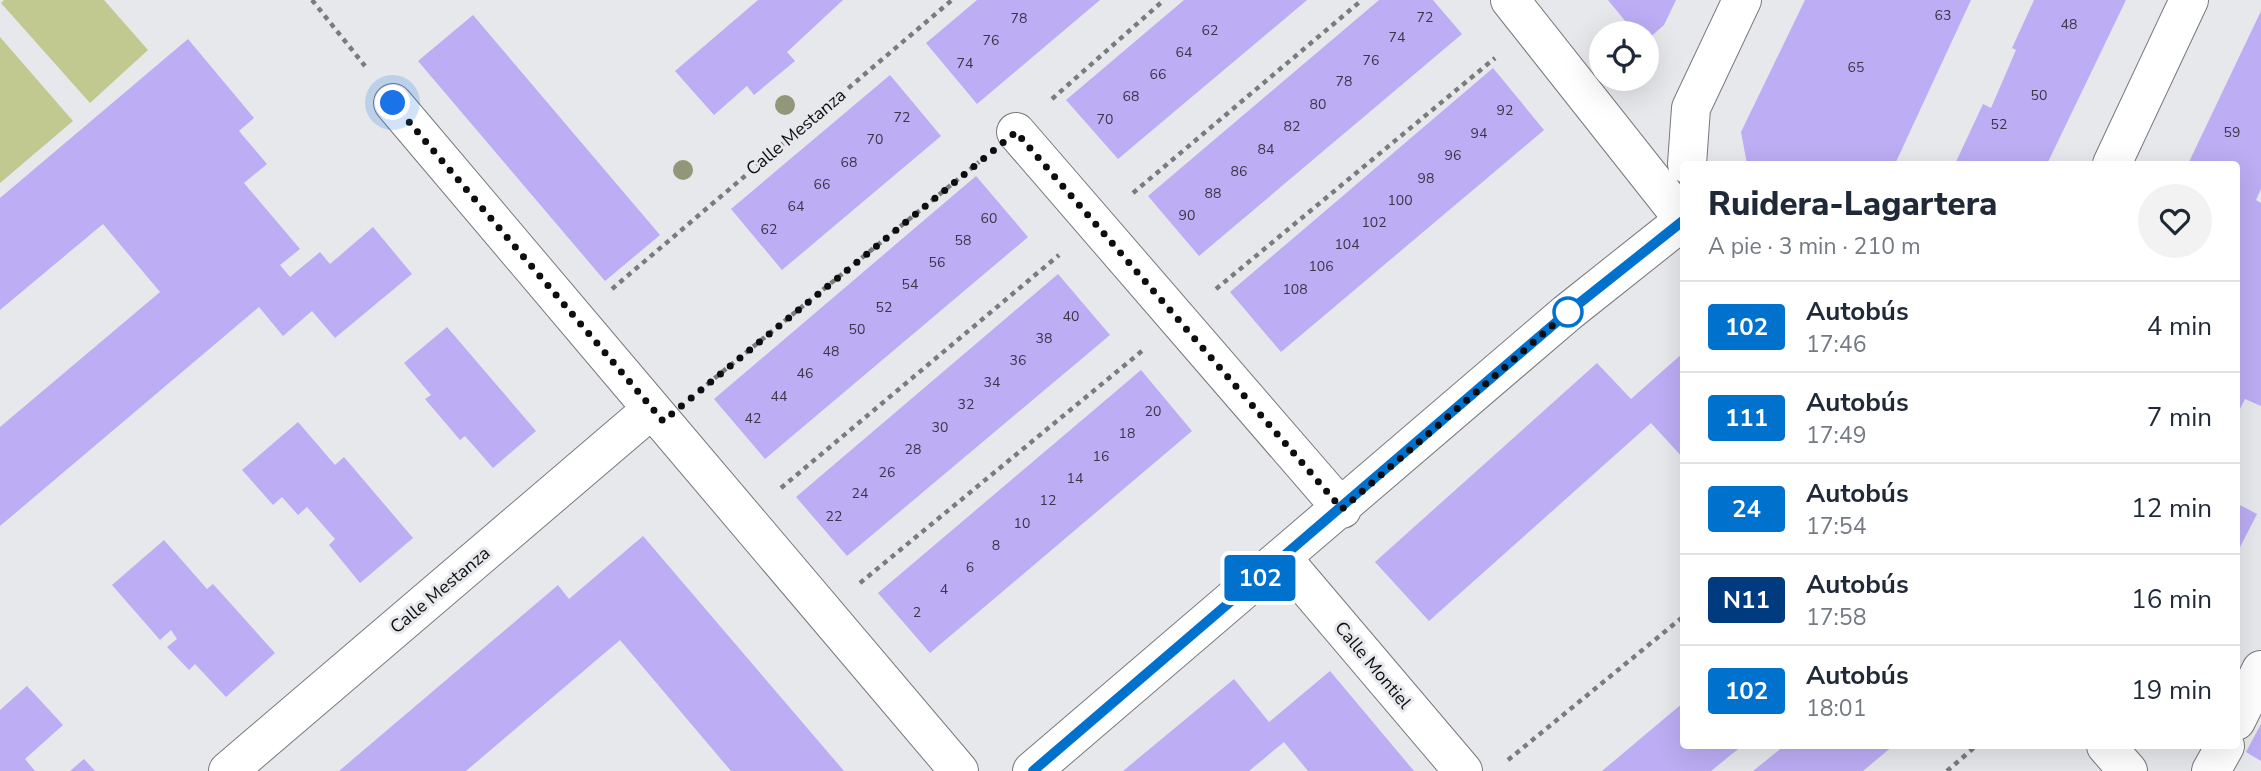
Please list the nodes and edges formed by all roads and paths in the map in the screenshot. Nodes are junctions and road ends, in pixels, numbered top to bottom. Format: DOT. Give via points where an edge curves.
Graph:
graph roads {
  1 [pos="312,0"];
  2 [pos="952,0"];
  3 [pos="1164,0"];
  4 [pos="1362,0"];
  5 [pos="1510,0"];
  6 [pos="1742,0"];
  7 [pos="2189,0"];
  8 [pos="393,103"];
  9 [pos="1016,132"];
  10 [pos="1688,161"];
  11 [pos="2113,161"];
  12 [pos="1680,215"];
  13 [pos="1680,223"];
  14 [pos="1096,225"];
  15 [pos="577,319"];
  16 [pos="657,415"];
  17 [pos="1342,509"];
  18 [pos="745,519"];
  19 [pos="1283,559"];
  20 [pos="1680,619"];
  21 [pos="2261,670"];
  22 [pos="2240,713"];
  23 [pos="1973,749"];
  24 [pos="2109,749"];
  25 [pos="2223,749"];
  26 [pos="1505,762"];
  27 [pos="228,771"];
  28 [pos="959,771"];
  29 [pos="1032,771"];
  30 [pos="1463,771"];
  31 [pos="1947,771"];
  32 [pos="2128,771"];
  33 [pos="2211,771"];
  1 -- 8 [label="path"];
  2 -- 15 [label="path, Calle Mestanza"];
  3 -- 9 [label="path"];
  4 -- 14 [label="path"];
  5 -- 12 [label="street"];
  6 -- 10 [label="street" via="1691,108"];
  7 -- 11 [label="street"];
  8 -- 15 [label="street"];
  9 -- 14 [label="street"];
  9 -- 16 [label="path"];
  13 -- 17 [label="street" via="1567,313"];
  14 -- 17 [label="street"];
  14 -- 18 [label="path"];
  15 -- 16 [label="street"];
  16 -- 18 [label="street"];
  16 -- 27 [label="street, Calle Mestanza"];
  17 -- 19 [label="street"];
  18 -- 28 [label="street"];
  19 -- 29 [label="street"];
  19 -- 30 [label="street, Calle Montiel"];
  20 -- 26 [label="path"];
  21 -- 22 [label="street"];
  23 -- 31 [label="path"];
  24 -- 32 [label="street"];
  25 -- 33 [label="street"];
}
